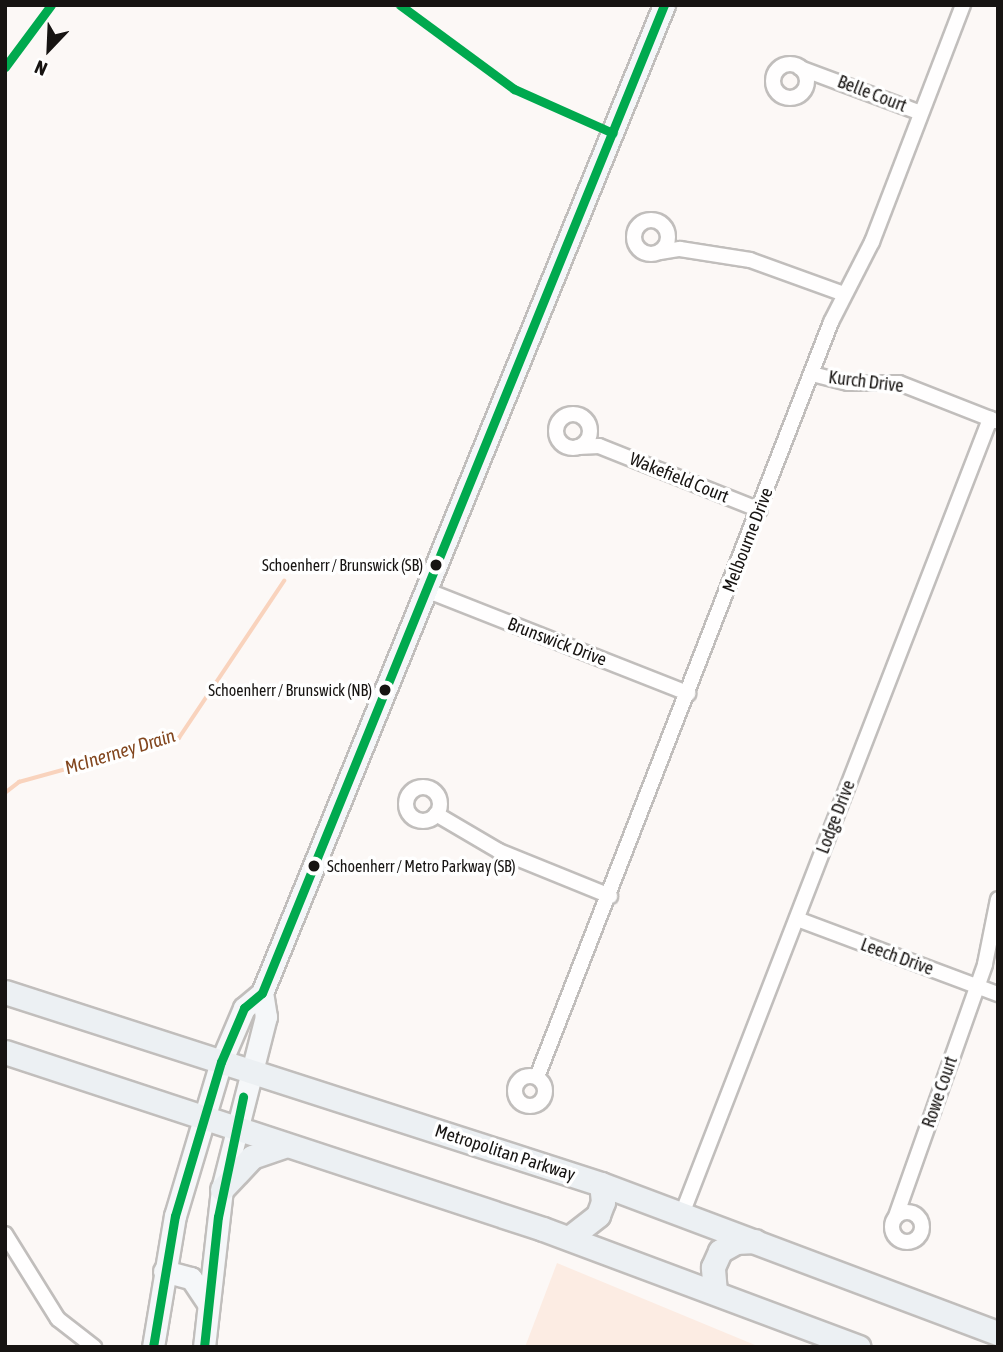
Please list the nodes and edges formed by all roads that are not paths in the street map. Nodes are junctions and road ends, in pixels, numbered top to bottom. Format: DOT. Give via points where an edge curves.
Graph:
graph roads {
  1 [pos="664,5"];
  2 [pos="962,5"];
  3 [pos="800,68"];
  4 [pos="822,76"];
  5 [pos="805,89"];
  6 [pos="922,113"];
  7 [pos="667,233"];
  8 [pos="680,249"];
  9 [pos="660,252"];
  10 [pos="844,294"];
  11 [pos="812,374"];
  12 [pos="994,420"];
  13 [pos="589,428"];
  14 [pos="599,446"];
  15 [pos="578,447"];
  16 [pos="760,510"];
  17 [pos="426,590"];
  18 [pos="688,693"];
  19 [pos="436,814"];
  20 [pos="610,896"];
  21 [pos="998,899"];
  22 [pos="797,919"];
  23 [pos="977,986"];
  24 [pos="5,992"];
  25 [pos="262,993"];
  26 [pos="998,994"];
  27 [pos="5,1052"];
  28 [pos="221,1062"];
  29 [pos="250,1071"];
  30 [pos="537,1077"];
  31 [pos="201,1119"];
  32 [pos="234,1130"];
  33 [pos="284,1146"];
  34 [pos="601,1184"];
  35 [pos="222,1189"];
  36 [pos="905,1198"];
  37 [pos="682,1214"];
  38 [pos="915,1214"];
  39 [pos="896,1216"];
  40 [pos="5,1234"];
  41 [pos="569,1238"];
  42 [pos="755,1241"];
  43 [pos="164,1271"];
  44 [pos="715,1292"];
  45 [pos="207,1302"];
  46 [pos="998,1333"];
  47 [pos="94,1347"];
  48 [pos="153,1347"];
  49 [pos="204,1347"];
  50 [pos="859,1347"];
  1 -- 17 [label="main road"];
  2 -- 6 [label="street, Melbourne Drive"];
  3 -- 4 [label="street, Belle Court"];
  3 -- 5 [label="street" via="806,78"];
  3 -- 5 [label="street" via="790,64 779,68 773,84 787,98"];
  4 -- 5 [label="street, Belle Court"];
  4 -- 6 [label="street, Belle Court"];
  6 -- 10 [label="street, Melbourne Drive" via="872,242"];
  7 -- 8 [label="street"];
  7 -- 9 [label="street"];
  7 -- 9 [label="street" via="652,220 635,231 640,251"];
  8 -- 9 [label="street"];
  8 -- 10 [label="street" via="750,260"];
  10 -- 11 [label="street, Melbourne Drive"];
  11 -- 12 [label="street, Kurch Drive" via="848,383 899,383"];
  11 -- 16 [label="street, Melbourne Drive"];
  12 -- 22 [label="street, Lodge Drive"];
  13 -- 14 [label="street"];
  13 -- 15 [label="street" via="587,440"];
  13 -- 15 [label="street" via="579,415 567,415 558,422 558,439 567,447"];
  14 -- 15 [label="street, Wakefield Court"];
  14 -- 16 [label="street, Wakefield Court"];
  16 -- 18 [label="street, Melbourne Drive"];
  17 -- 18 [label="street, Brunswick Drive"];
  17 -- 25 [label="main road"];
  18 -- 20 [label="street, Melbourne Drive"];
  19 -- 20 [label="street" via="499,851"];
  20 -- 30 [label="street, Melbourne Drive"];
  21 -- 23 [label="street, Rowe Court"];
  22 -- 23 [label="street, Leech Drive"];
  22 -- 37 [label="street, Lodge Drive"];
  23 -- 26 [label="street, Leech Drive"];
  23 -- 36 [label="street, Rowe Court"];
  24 -- 28 [label="main road, Metropolitan Parkway"];
  25 -- 28 [label="main road" via="244,1009"];
  25 -- 29 [label="main road" via="266,1017"];
  27 -- 31 [label="main road"];
  28 -- 29 [label="main road, Metropolitan Parkway"];
  28 -- 31 [label="main road"];
  29 -- 32 [label="main road"];
  29 -- 34 [label="main road, Metropolitan Parkway"];
  31 -- 32 [label="main road"];
  31 -- 43 [label="main road"];
  32 -- 33 [label="main road"];
  32 -- 35 [label="main road"];
  33 -- 35 [label="main road" via="251,1157"];
  33 -- 41 [label="main road"];
  34 -- 37 [label="main road, Metropolitan Parkway"];
  34 -- 41 [label="main road" via="603,1202 598,1215"];
  35 -- 45 [label="main road"];
  36 -- 38 [label="street"];
  36 -- 39 [label="street, Rowe Court"];
  37 -- 42 [label="main road, Metropolitan Parkway"];
  38 -- 39 [label="street"];
  38 -- 39 [label="street" via="921,1231 906,1242 894,1235"];
  40 -- 47 [label="street" via="58,1319"];
  41 -- 44 [label="main road"];
  42 -- 44 [label="main road" via="736,1241 720,1251 713,1267"];
  42 -- 46 [label="main road, Metropolitan Parkway"];
  43 -- 45 [label="main road" via="191,1278"];
  43 -- 48 [label="main road"];
  44 -- 50 [label="main road"];
  45 -- 49 [label="main road"];
}
